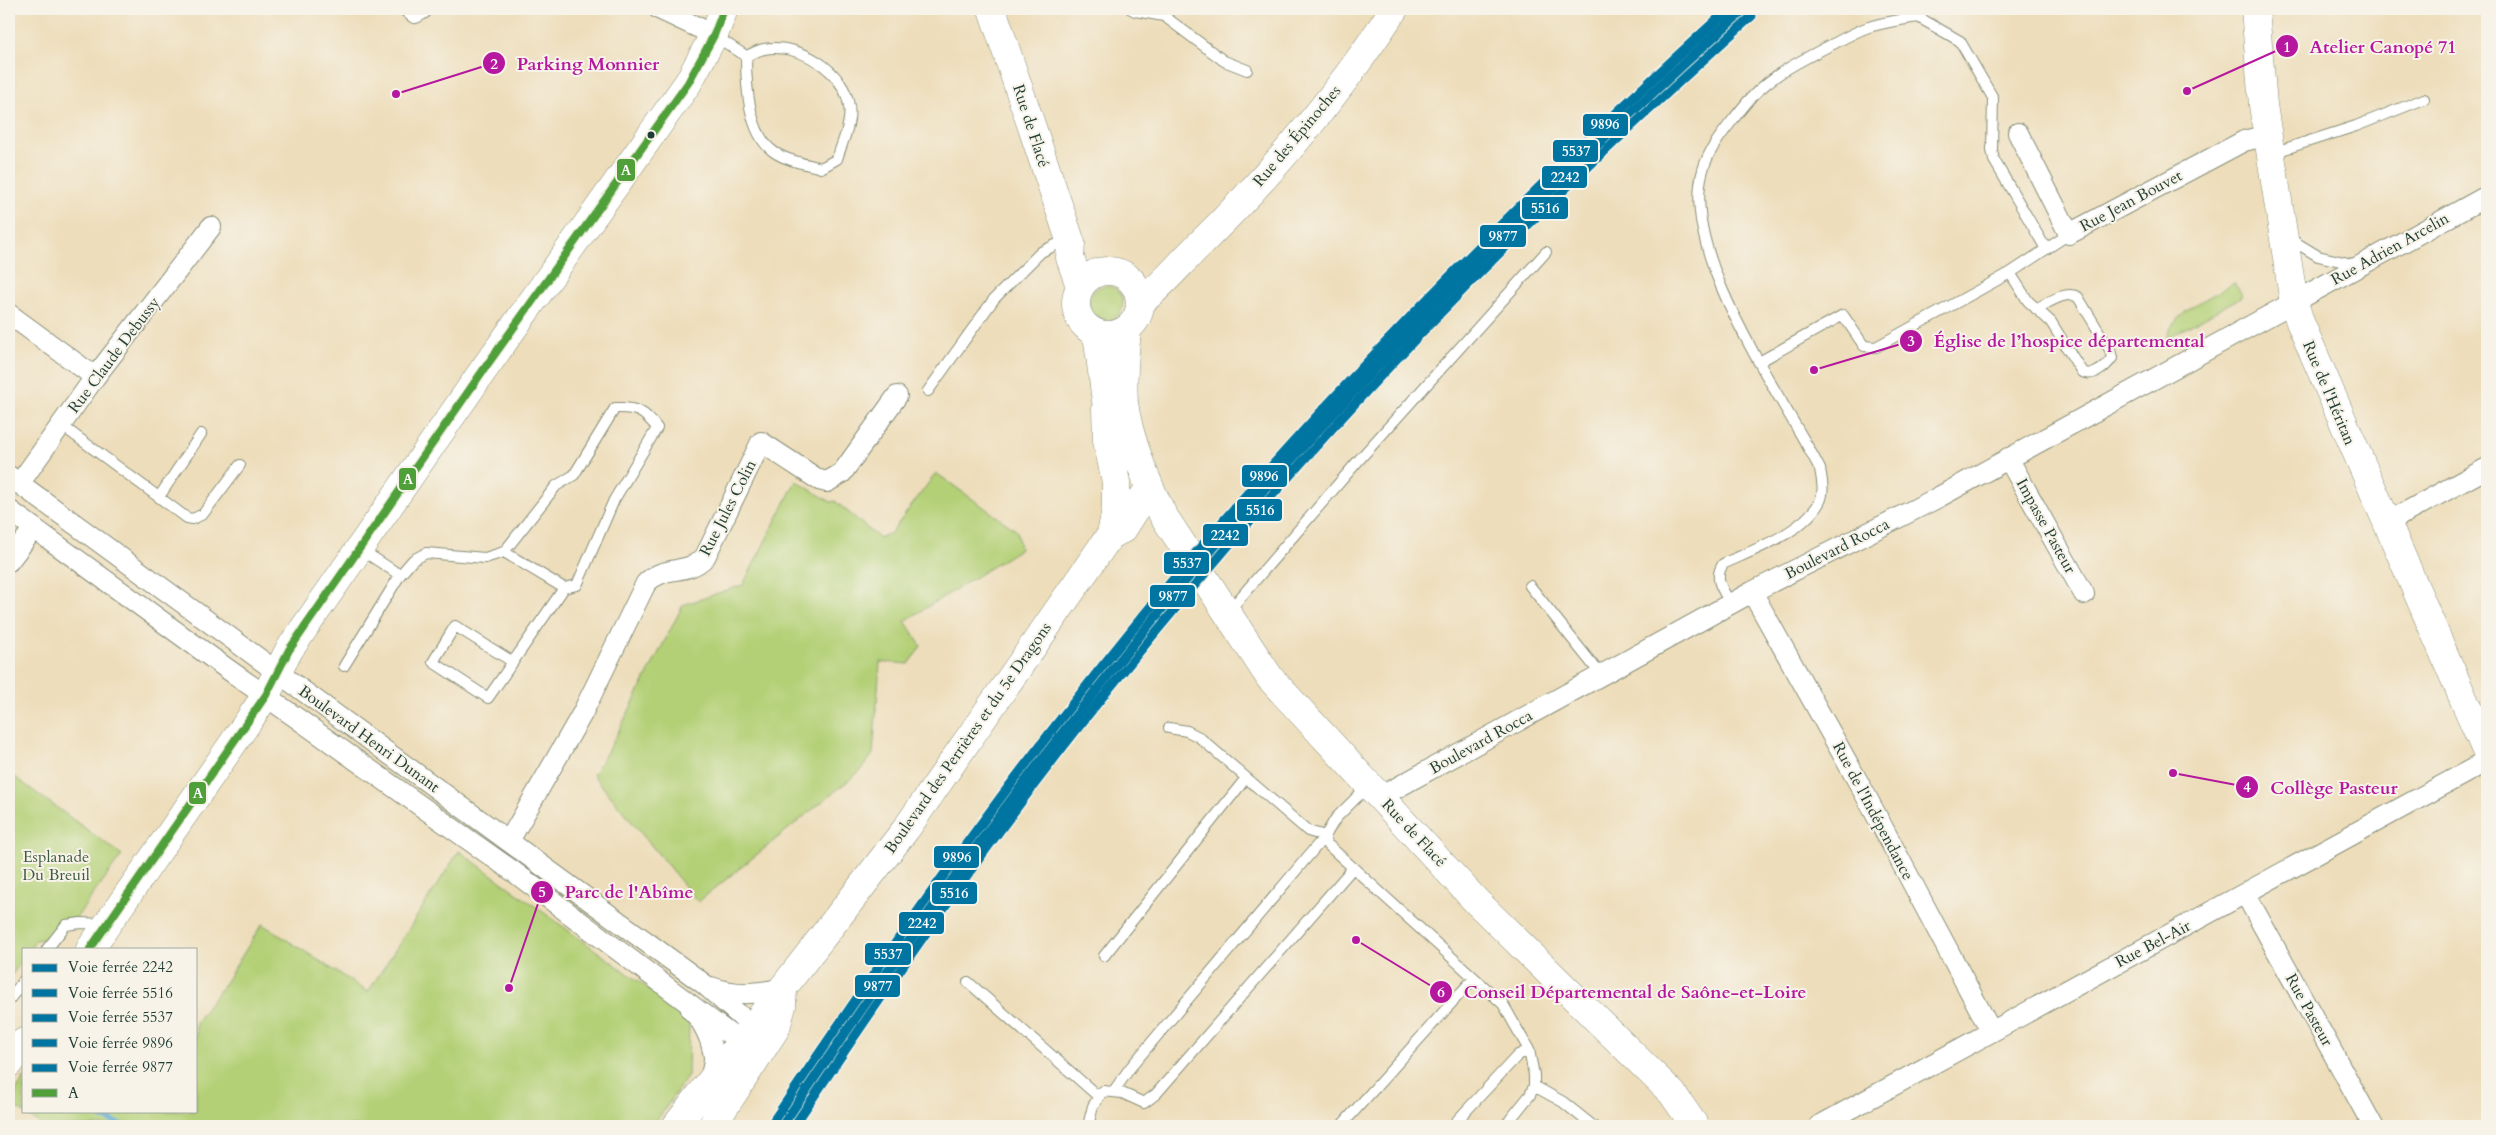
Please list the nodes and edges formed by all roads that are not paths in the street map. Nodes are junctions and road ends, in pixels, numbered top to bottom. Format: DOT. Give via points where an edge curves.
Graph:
graph roads {
  1 [pos="410,9"];
  2 [pos="422,9"];
  3 [pos="659,9"];
  4 [pos="724,9"];
  5 [pos="992,9"];
  6 [pos="1131,9"];
  7 [pos="1394,9"];
  8 [pos="2255,9"];
  9 [pos="714,35"];
  10 [pos="746,56"];
  11 [pos="1247,70"];
  12 [pos="2424,99"];
  13 [pos="2018,134"];
  14 [pos="2270,144"];
  15 [pos="2487,196"];
  16 [pos="211,227"];
  17 [pos="2069,234"];
  18 [pos="2284,235"];
  19 [pos="1070,241"];
  20 [pos="2046,249"];
  21 [pos="1546,252"];
  22 [pos="2360,265"];
  23 [pos="2010,273"];
  24 [pos="1126,285"];
  25 [pos="1080,286"];
  26 [pos="2294,303"];
  27 [pos="2036,308"];
  28 [pos="9,314"];
  29 [pos="1127,329"];
  30 [pos="1097,334"];
  31 [pos="1759,362"];
  32 [pos="95,377"];
  33 [pos="928,391"];
  34 [pos="898,396"];
  35 [pos="1106,401"];
  36 [pos="61,425"];
  37 [pos="201,434"];
  38 [pos="2008,458"];
  39 [pos="240,465"];
  40 [pos="2487,468"];
  41 [pos="14,480"];
  42 [pos="1146,492"];
  43 [pos="159,497"];
  44 [pos="9,510"];
  45 [pos="2386,523"];
  46 [pos="34,528"];
  47 [pos="1111,535"];
  48 [pos="360,549"];
  49 [pos="504,552"];
  50 [pos="9,561"];
  51 [pos="400,574"];
  52 [pos="1530,586"];
  53 [pos="564,588"];
  54 [pos="1752,592"];
  55 [pos="2084,594"];
  56 [pos="1730,604"];
  57 [pos="1223,606"];
  58 [pos="513,662"];
  59 [pos="344,666"];
  60 [pos="1601,675"];
  61 [pos="272,684"];
  62 [pos="1169,728"];
  63 [pos="2487,753"];
  64 [pos="2487,761"];
  65 [pos="1246,778"];
  66 [pos="1375,791"];
  67 [pos="1325,836"];
  68 [pos="509,841"];
  69 [pos="1352,869"];
  70 [pos="2246,894"];
  71 [pos="106,924"];
  72 [pos="48,948"];
  73 [pos="91,948"];
  74 [pos="1104,956"];
  75 [pos="1474,978"];
  76 [pos="968,982"];
  77 [pos="22,983"];
  78 [pos="704,984"];
  79 [pos="783,988"];
  80 [pos="670,989"];
  81 [pos="9,1000"];
  82 [pos="1991,1031"];
  83 [pos="750,1041"];
  84 [pos="22,1045"];
  85 [pos="1528,1050"];
  86 [pos="9,1063"];
  87 [pos="710,1082"];
  88 [pos="1534,1086"];
  89 [pos="1113,1092"];
  90 [pos="1099,1097"];
  91 [pos="676,1126"];
  92 [pos="697,1126"];
  93 [pos="712,1126"];
  94 [pos="1088,1126"];
  95 [pos="1341,1126"];
  96 [pos="1452,1126"];
  97 [pos="1505,1126"];
  98 [pos="1593,1126"];
  99 [pos="1695,1126"];
  100 [pos="1819,1126"];
  101 [pos="2373,1126"];
  1 -- 2 [label="street" via="415,14"];
  3 -- 9 [label="street"];
  4 -- 9 [label="main road"];
  5 -- 19 [label="main road, Rue de Flacé"];
  6 -- 11 [label="lane" via="1164,16 1224,61"];
  7 -- 24 [label="main road, Rue des Épinoches" via="1323,109 1226,219 1162,285"];
  8 -- 14 [label="main road, Rue de l'Héritan" via="2263,105"];
  9 -- 10 [label="lane"];
  9 -- 48 [label="main road" via="688,84"];
  10 -- 10 [label="lane" via="765,48 792,50 824,66 836,77 850,107 837,159 821,168 775,153 762,142 748,101"];
  12 -- 14 [label="lane" via="2356,126"];
  13 -- 17 [label="street, Rue Jean Bouvet"];
  14 -- 17 [label="street, Rue Jean Bouvet" via="2244,141"];
  14 -- 18 [label="main road, Rue de l'Héritan"];
  15 -- 22 [label="street, Rue Adrien Arcelin"];
  16 -- 32 [label="street, Rue Claude Debussy"];
  17 -- 20 [label="lane"];
  18 -- 22 [label="lane" via="2318,256"];
  18 -- 26 [label="main road, Rue de l'Héritan"];
  19 -- 24 [label="main road"];
  19 -- 25 [label="main road, Rue de Flacé" via="1070,258"];
  19 -- 33 [label="lane" via="1041,252 994,299"];
  20 -- 23 [label="lane"];
  20 -- 31 [label="lane" via="1994,160 1993,98 1960,41 1918,17 1867,27 1780,71 1750,98 1718,140 1703,170 1698,205 1702,237 1715,274"];
  21 -- 57 [label="lane"];
  22 -- 26 [label="street, Rue Adrien Arcelin"];
  23 -- 27 [label="lane"];
  23 -- 31 [label="lane" via="1876,347 1864,346 1843,315"];
  24 -- 25 [label="main road" via="1092,275"];
  24 -- 29 [label="main road, Rue de Flacé" via="1137,318"];
  25 -- 30 [label="main road, Rue de Flacé" via="1076,295 1077,314 1082,323"];
  26 -- 38 [label="street, Boulevard Rocca"];
  26 -- 45 [label="main road, Rue de l'Héritan" via="2303,333"];
  27 -- 27 [label="lane" via="2051,322 2082,372 2097,372 2107,365 2112,358 2110,350 2078,297 2065,295"];
  28 -- 32 [label="street"];
  29 -- 30 [label="main road" via="1118,334"];
  29 -- 42 [label="main road, Rue de Flacé" via="1124,403"];
  30 -- 35 [label="main road, Rue de Flacé"];
  31 -- 56 [label="lane" via="1813,455 1823,485 1820,502 1798,527 1722,564 1718,572 1719,584"];
  32 -- 36 [label="street, Rue Claude Debussy"];
  34 -- 68 [label="street, Rue Jules Colin" via="842,473 827,482 761,442 705,557 697,565 655,574 646,583 582,714"];
  35 -- 42 [label="main road, Rue de Flacé" via="1120,449"];
  35 -- 47 [label="main road, Rue de Flacé" via="1107,440 1116,482 1116,509"];
  36 -- 41 [label="street, Rue Claude Debussy"];
  36 -- 43 [label="lane"];
  37 -- 43 [label="lane"];
  38 -- 54 [label="street, Boulevard Rocca" via="1900,518"];
  38 -- 55 [label="street, Impasse Pasteur"];
  39 -- 43 [label="lane" via="198,518 187,518"];
  40 -- 45 [label="street"];
  41 -- 61 [label="street, Boulevard Henri Dunant"];
  42 -- 47 [label="main road, Boulevard des Perrières et du 5e Dragons" via="1123,529"];
  42 -- 57 [label="main road, Rue de Flacé"];
  44 -- 46 [label="street, Boulevard Henri Dunant"];
  45 -- 63 [label="main road, Rue de l'Héritan"];
  46 -- 50 [label="street"];
  46 -- 61 [label="street, Boulevard Henri Dunant"];
  47 -- 79 [label="main road, Boulevard des Perrières et du 5e Dragons" via="906,829"];
  48 -- 51 [label="lane"];
  48 -- 61 [label="main road" via="289,650"];
  49 -- 51 [label="lane" via="485,558 426,553 412,560"];
  49 -- 53 [label="lane"];
  49 -- 53 [label="lane" via="556,486 574,475 615,408 632,408 649,417 657,428 614,500 577,585"];
  51 -- 59 [label="lane"];
  52 -- 60 [label="lane"];
  53 -- 58 [label="lane"];
  54 -- 56 [label="street, Boulevard Rocca"];
  54 -- 82 [label="street, Rue de l'Indépendance" via="1866,796"];
  56 -- 60 [label="street, Boulevard Rocca"];
  57 -- 66 [label="main road, Rue de Flacé" via="1270,678"];
  58 -- 58 [label="lane" via="488,698 433,662 456,626"];
  60 -- 66 [label="street, Boulevard Rocca"];
  61 -- 68 [label="street, Boulevard Henri Dunant"];
  61 -- 71 [label="main road"];
  61 -- 80 [label="street, Boulevard Henri Dunant"];
  62 -- 65 [label="lane" via="1199,737"];
  64 -- 70 [label="street, Rue Bel-Air"];
  65 -- 67 [label="lane" via="1308,832"];
  65 -- 74 [label="lane"];
  66 -- 67 [label="lane" via="1349,806 1336,818"];
  66 -- 99 [label="main road, Rue de Flacé" via="1476,901 1672,1093"];
  67 -- 69 [label="lane" via="1331,850"];
  67 -- 89 [label="lane"];
  68 -- 78 [label="street, Boulevard Henri Dunant"];
  69 -- 75 [label="lane"];
  69 -- 89 [label="lane" via="1156,1094 1144,1103"];
  70 -- 82 [label="street, Rue Bel-Air"];
  70 -- 101 [label="street, Rue Pasteur"];
  71 -- 72 [label="lane" via="66,925"];
  71 -- 73 [label="main road"];
  75 -- 85 [label="lane" via="1503,1004"];
  75 -- 95 [label="lane"];
  76 -- 90 [label="lane"];
  77 -- 81 [label="lane"];
  78 -- 79 [label="street, Boulevard Henri Dunant" via="736,993"];
  78 -- 83 [label="street, Boulevard Henri Dunant"];
  79 -- 83 [label="main road" via="776,1028"];
  80 -- 83 [label="street, Boulevard Henri Dunant" via="720,1025"];
  80 -- 87 [label="street, Boulevard Henri Dunant" via="697,1014 709,1039 714,1058"];
  82 -- 100 [label="street, Rue Bel-Air"];
  83 -- 87 [label="main road"];
  83 -- 92 [label="main road"];
  83 -- 93 [label="main road"];
  84 -- 86 [label="main road"];
  85 -- 88 [label="lane"];
  85 -- 96 [label="lane" via="1518,1055"];
  87 -- 91 [label="main road"];
  88 -- 97 [label="lane"];
  88 -- 98 [label="lane" via="1563,1102"];
  89 -- 90 [label="lane" via="1103,1091"];
  90 -- 94 [label="lane"];
}
